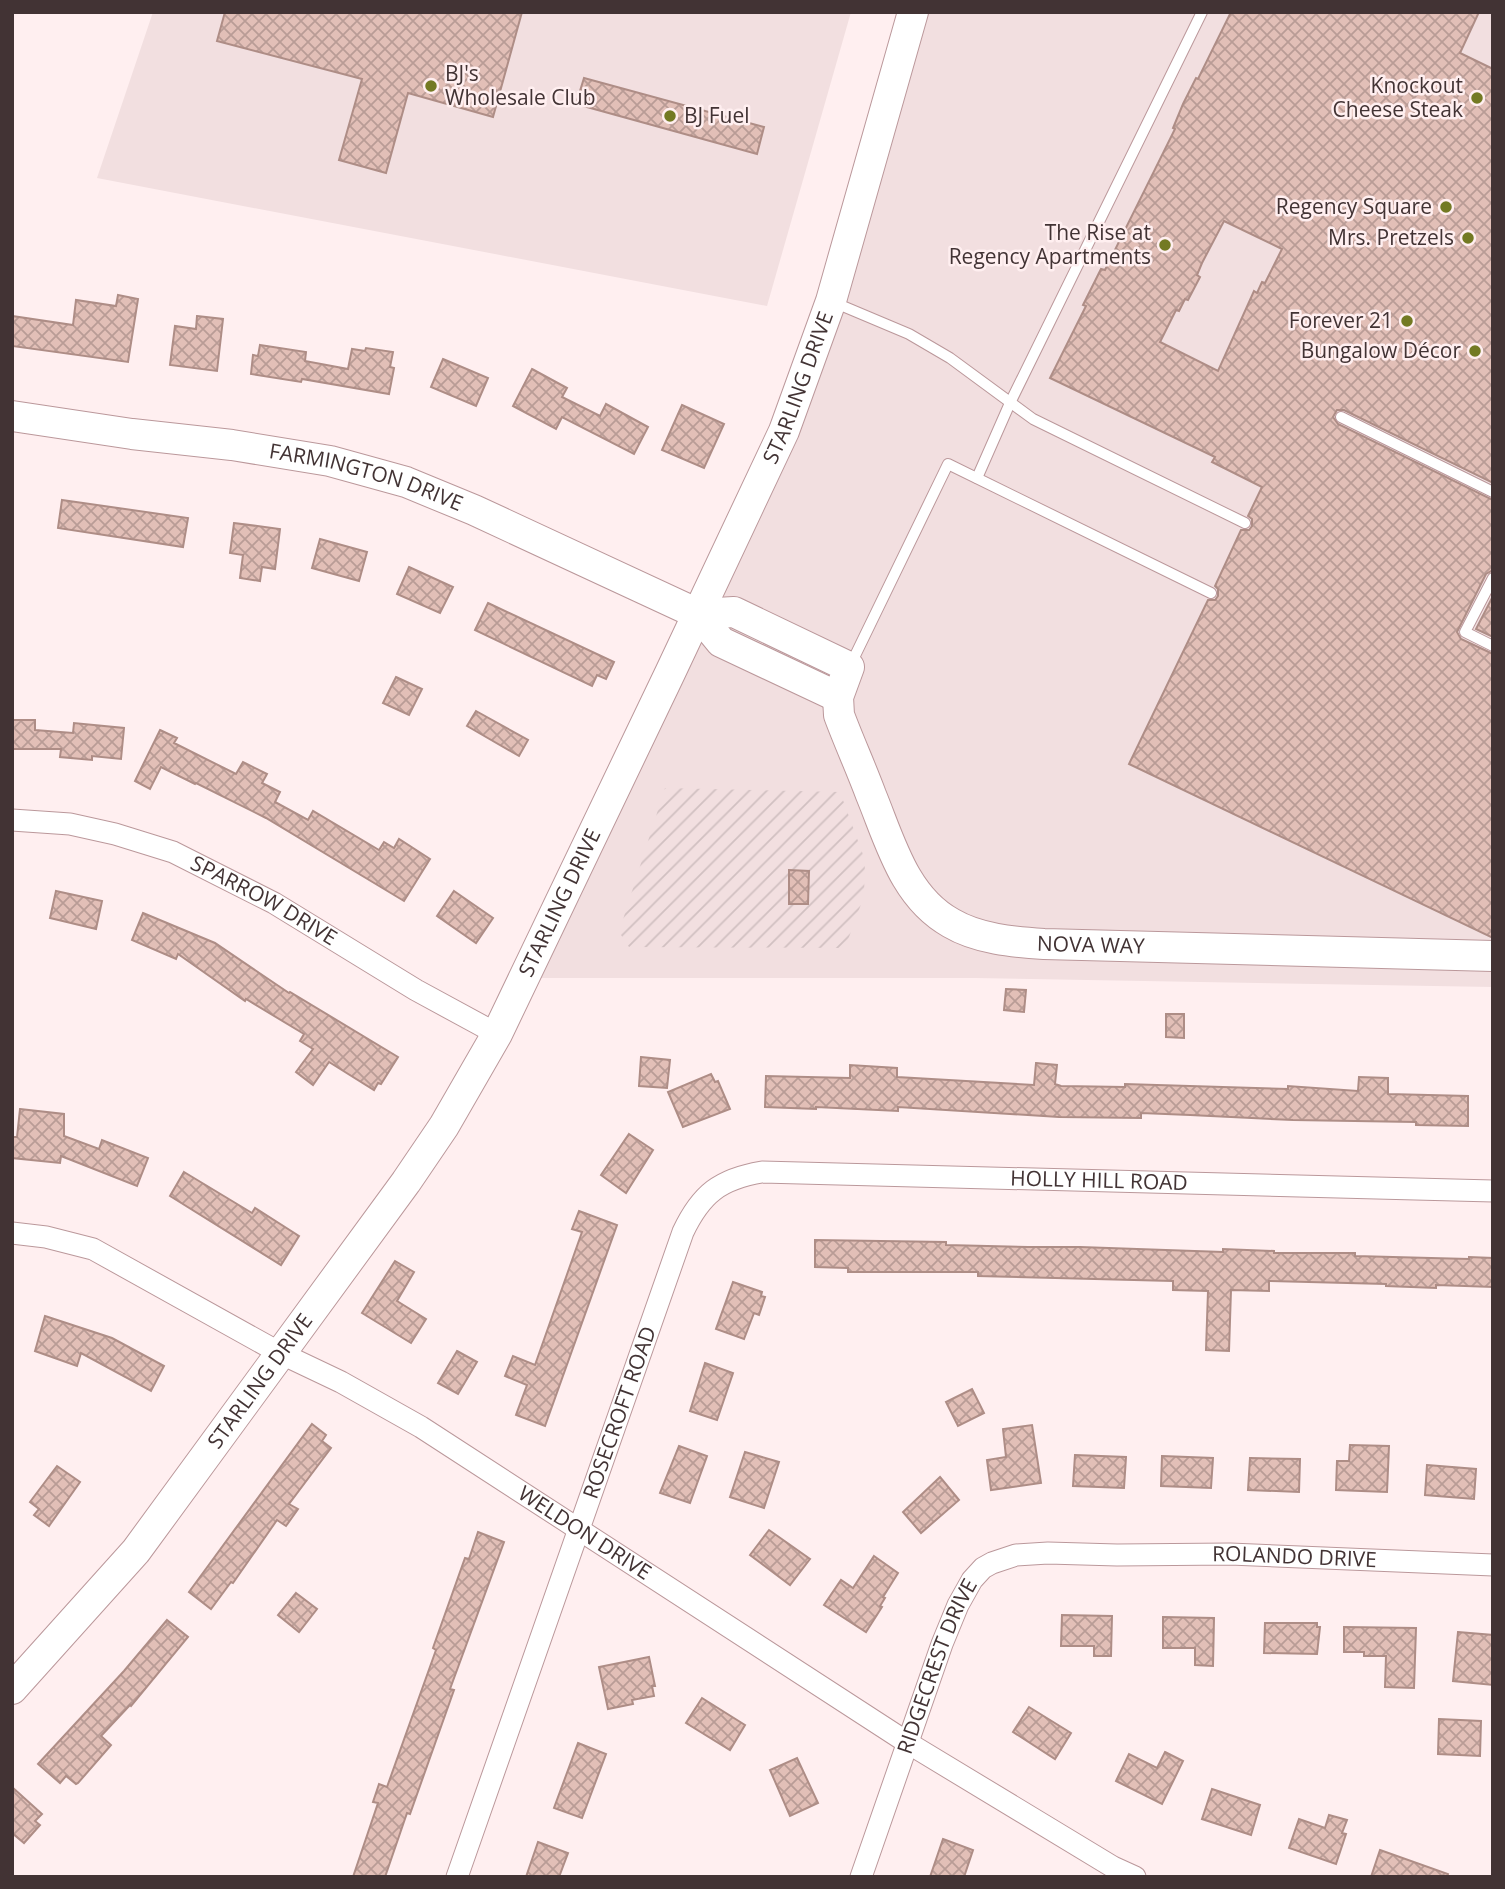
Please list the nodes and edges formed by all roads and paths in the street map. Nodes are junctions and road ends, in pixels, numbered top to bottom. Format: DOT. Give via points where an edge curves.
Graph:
graph roads {
  1 [pos="913,12"];
  2 [pos="1202,12"];
  3 [pos="831,301"];
  4 [pos="1010,403"];
  5 [pos="12,416"];
  6 [pos="1341,417"];
  7 [pos="977,478"];
  8 [pos="1493,492"];
  9 [pos="1245,523"];
  10 [pos="1493,579"];
  11 [pos="1211,593"];
  12 [pos="698,614"];
  13 [pos="1493,646"];
  14 [pos="849,667"];
  15 [pos="838,697"];
  16 [pos="12,820"];
  17 [pos="1493,956"];
  18 [pos="497,1034"];
  19 [pos="1493,1191"];
  20 [pos="710,1192"];
  21 [pos="12,1233"];
  22 [pos="281,1353"];
  23 [pos="578,1527"];
  24 [pos="1094,1554"];
  25 [pos="1493,1565"];
  26 [pos="12,1689"];
  27 [pos="908,1743"];
  28 [pos="457,1877"];
  29 [pos="861,1877"];
  30 [pos="1135,1877"];
  1 -- 3 [label="street, STARLING DRIVE"];
  2 -- 4 [label="lane"];
  3 -- 4 [label="lane" via="909,334"];
  3 -- 12 [label="street, STARLING DRIVE" via="783,431"];
  4 -- 7 [label="lane"];
  4 -- 9 [label="lane" via="1033,419"];
  5 -- 12 [label="street, FARMINGTON DRIVE" via="233,444 330,461 405,482"];
  6 -- 8 [label="lane"];
  7 -- 11 [label="lane"];
  7 -- 14 [label="lane" via="948,464"];
  10 -- 13 [label="lane" via="1465,632"];
  12 -- 14 [label="street" via="734,612"];
  12 -- 15 [label="street" via="721,642"];
  12 -- 18 [label="street, STARLING DRIVE"];
  14 -- 15 [label="street"];
  15 -- 17 [label="street, NOVA WAY" via="839,715 902,869 929,907 962,929 1044,944"];
  16 -- 18 [label="street, SPARROW DRIVE" via="70,824 173,852 274,903"];
  18 -- 22 [label="street, STARLING DRIVE" via="444,1126"];
  19 -- 20 [label="street, HOLLY HILL ROAD" via="762,1172 738,1177"];
  20 -- 23 [label="street, ROSECROFT ROAD" via="683,1232"];
  21 -- 22 [label="street, WELDON DRIVE" via="93,1250"];
  22 -- 23 [label="street, WELDON DRIVE" via="421,1427"];
  22 -- 26 [label="street, STARLING DRIVE" via="136,1551"];
  23 -- 27 [label="street, WELDON DRIVE"];
  23 -- 28 [label="street, ROSECROFT ROAD"];
  24 -- 25 [label="street, ROLANDO DRIVE" via="1230,1554"];
  24 -- 27 [label="street, RIDGECREST DRIVE" via="1016,1555 984,1568 972,1580 958,1605"];
  27 -- 29 [label="street, RIDGECREST DRIVE"];
  27 -- 30 [label="street, WELDON DRIVE"];
}
